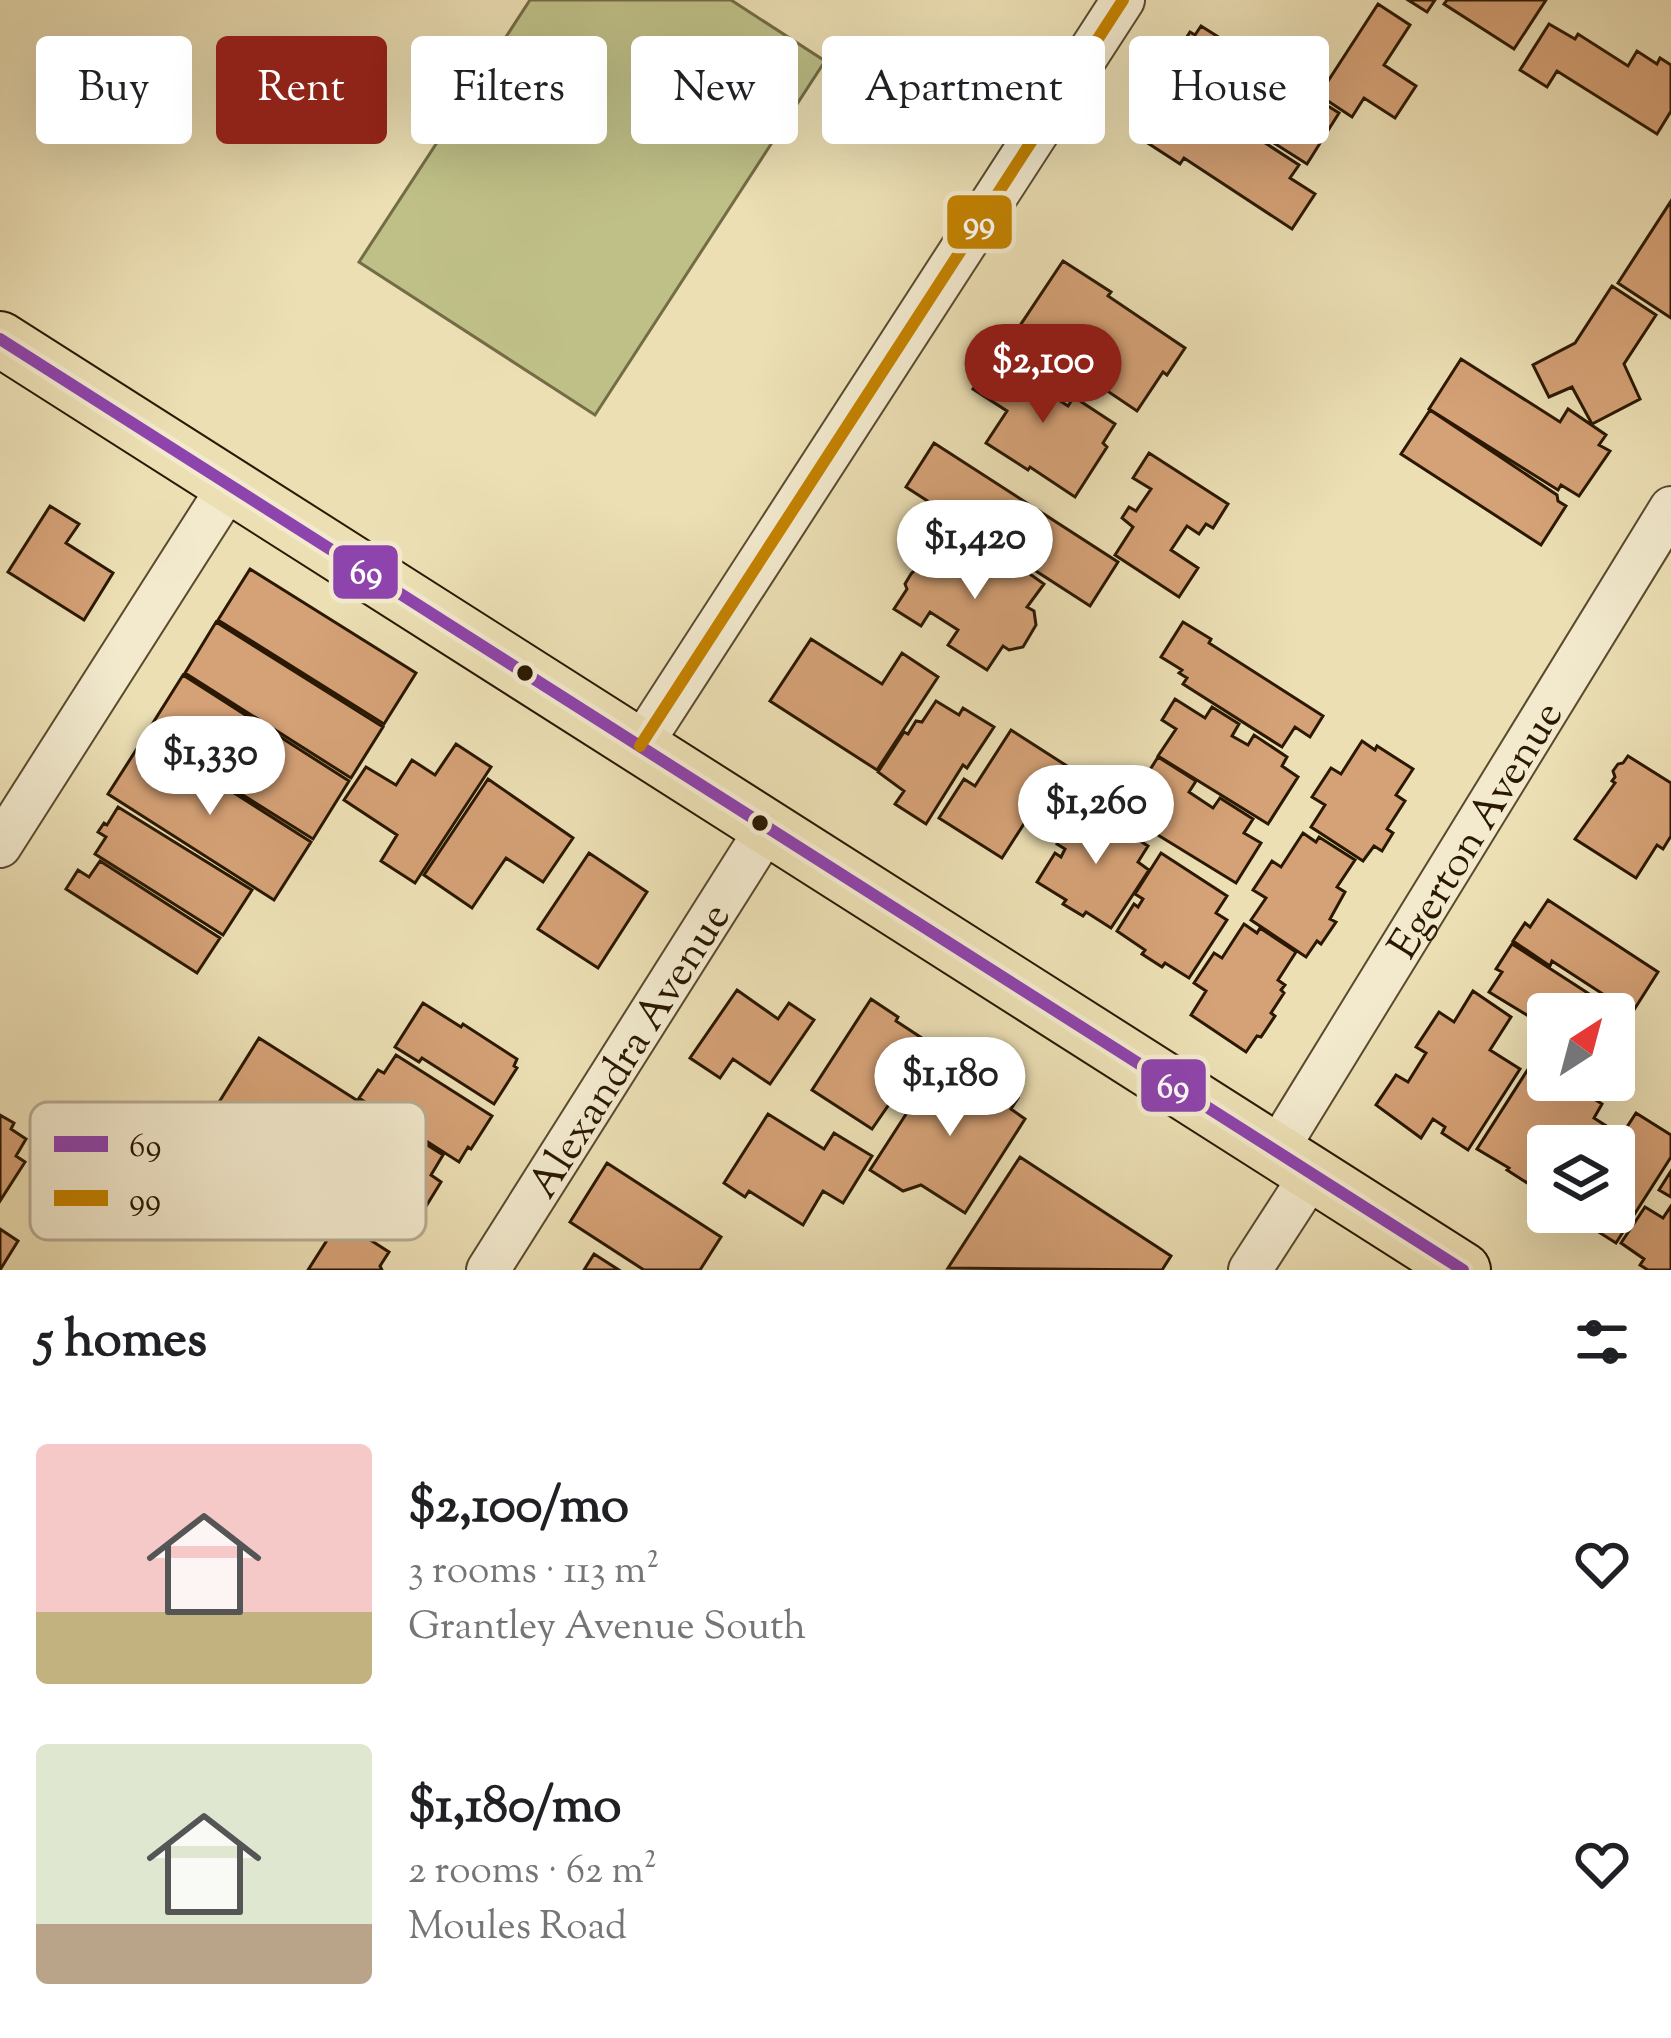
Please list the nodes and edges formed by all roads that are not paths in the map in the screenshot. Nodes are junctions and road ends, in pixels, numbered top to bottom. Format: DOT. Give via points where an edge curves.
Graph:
graph roads {
  1 [pos="1123,0"];
  2 [pos="0,339"];
  3 [pos="230,485"];
  4 [pos="1671,508"];
  5 [pos="640,746"];
  6 [pos="768,827"];
  7 [pos="0,846"];
  8 [pos="1294,1162"];
  9 [pos="488,1270"];
  10 [pos="1250,1270"];
  11 [pos="1463,1270"];
  1 -- 5 [label="street"];
  2 -- 3 [label="main road"];
  3 -- 5 [label="main road"];
  3 -- 7 [label="street"];
  4 -- 8 [label="street, Egerton Avenue"];
  5 -- 6 [label="main road"];
  6 -- 8 [label="main road"];
  6 -- 9 [label="street, Alexandra Avenue"];
  8 -- 10 [label="street, Egerton Avenue"];
  8 -- 11 [label="main road"];
}
